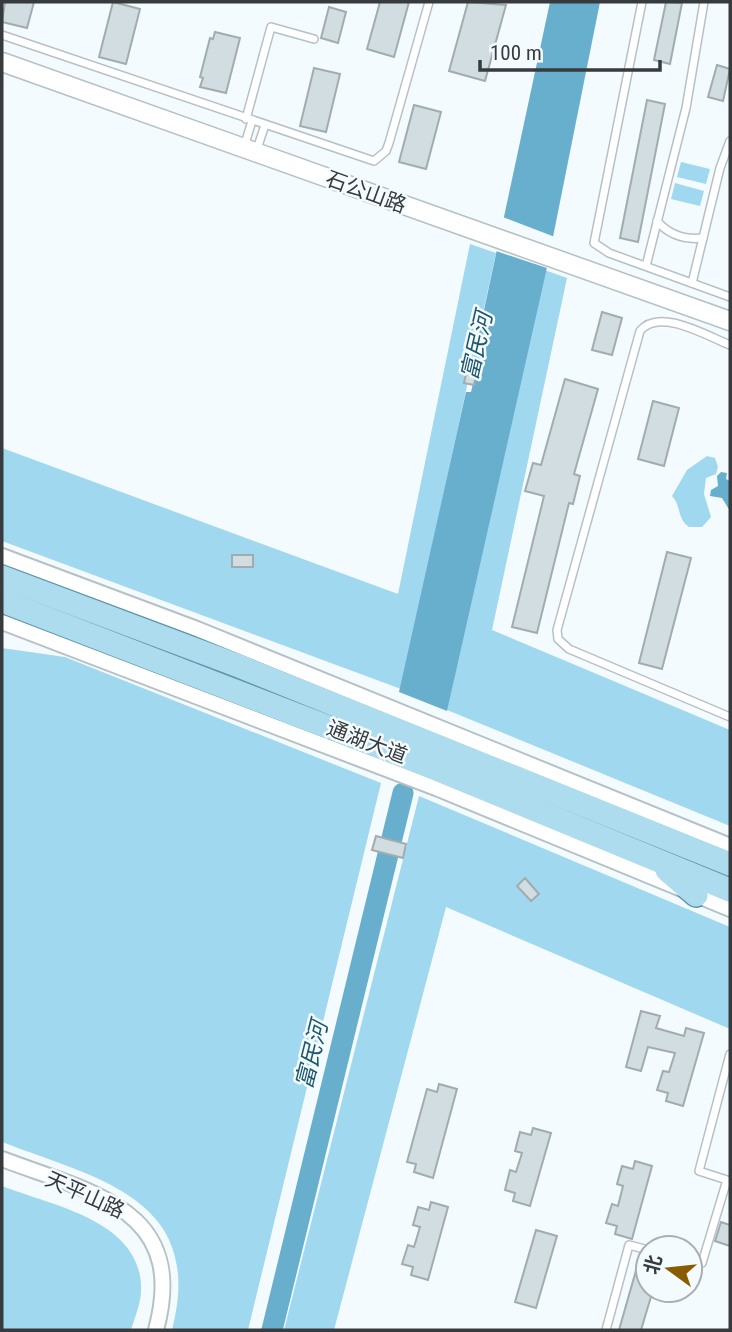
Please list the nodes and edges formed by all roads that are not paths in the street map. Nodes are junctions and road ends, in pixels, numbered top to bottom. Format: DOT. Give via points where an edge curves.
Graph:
graph roads {
  1 [pos="429,2"];
  2 [pos="642,2"];
  3 [pos="704,2"];
  4 [pos="2,35"];
  5 [pos="314,39"];
  6 [pos="2,62"];
  7 [pos="249,120"];
  8 [pos="265,125"];
  9 [pos="730,141"];
  10 [pos="250,150"];
  11 [pos="657,221"];
  12 [pos="703,238"];
  13 [pos="646,266"];
  14 [pos="692,283"];
  15 [pos="730,297"];
  16 [pos="730,321"];
  17 [pos="730,345"];
  18 [pos="2,556"];
  19 [pos="2,563"];
  20 [pos="2,577"];
  21 [pos="57,597"];
  22 [pos="2,601"];
  23 [pos="2,622"];
  24 [pos="730,717"];
  25 [pos="730,846"];
  26 [pos="649,855"];
  27 [pos="730,864"];
  28 [pos="730,890"];
  29 [pos="696,895"];
  30 [pos="730,909"];
  31 [pos="730,1054"];
  32 [pos="2,1159"];
  33 [pos="2,1167"];
  34 [pos="634,1246"];
  35 [pos="704,1257"];
  36 [pos="160,1287"];
  37 [pos="148,1330"];
  38 [pos="156,1330"];
  39 [pos="606,1330"];
  1 -- 8 [label="lane" via="389,143 380,157 363,159"];
  2 -- 13 [label="lane" via="594,243"];
  3 -- 11 [label="lane" via="685,108"];
  4 -- 7 [label="lane"];
  5 -- 7 [label="lane" via="271,27"];
  6 -- 10 [label="street, 石公山路"];
  7 -- 8 [label="lane"];
  7 -- 10 [label="lane"];
  8 -- 10 [label="lane"];
  9 -- 12 [label="lane"];
  10 -- 16 [label="street, 石公山路"];
  11 -- 12 [label="lane" via="678,236"];
  11 -- 13 [label="lane"];
  12 -- 14 [label="lane"];
  13 -- 14 [label="lane"];
  14 -- 15 [label="lane"];
  17 -- 24 [label="lane" via="664,321 650,322 640,331 557,630 558,639 569,649"];
  18 -- 25 [label="street" via="197,629"];
  19 -- 21 [label="main road"];
  20 -- 21 [label="main road, 通湖大道"];
  21 -- 27 [label="main road, 通湖大道"];
  22 -- 26 [label="main road, 通湖大道"];
  23 -- 29 [label="street" via="436,788"];
  26 -- 28 [label="main road, 通湖大道"];
  26 -- 29 [label="main road"];
  29 -- 30 [label="street"];
  31 -- 35 [label="lane" via="699,1171 727,1180"];
  32 -- 36 [label="street, 天平山路" via="129,1212 154,1245"];
  33 -- 36 [label="street, 天平山路" via="119,1215 148,1249"];
  34 -- 39 [label="lane" via="629,1245"];
  36 -- 37 [label="street"];
  36 -- 38 [label="street"];
}
